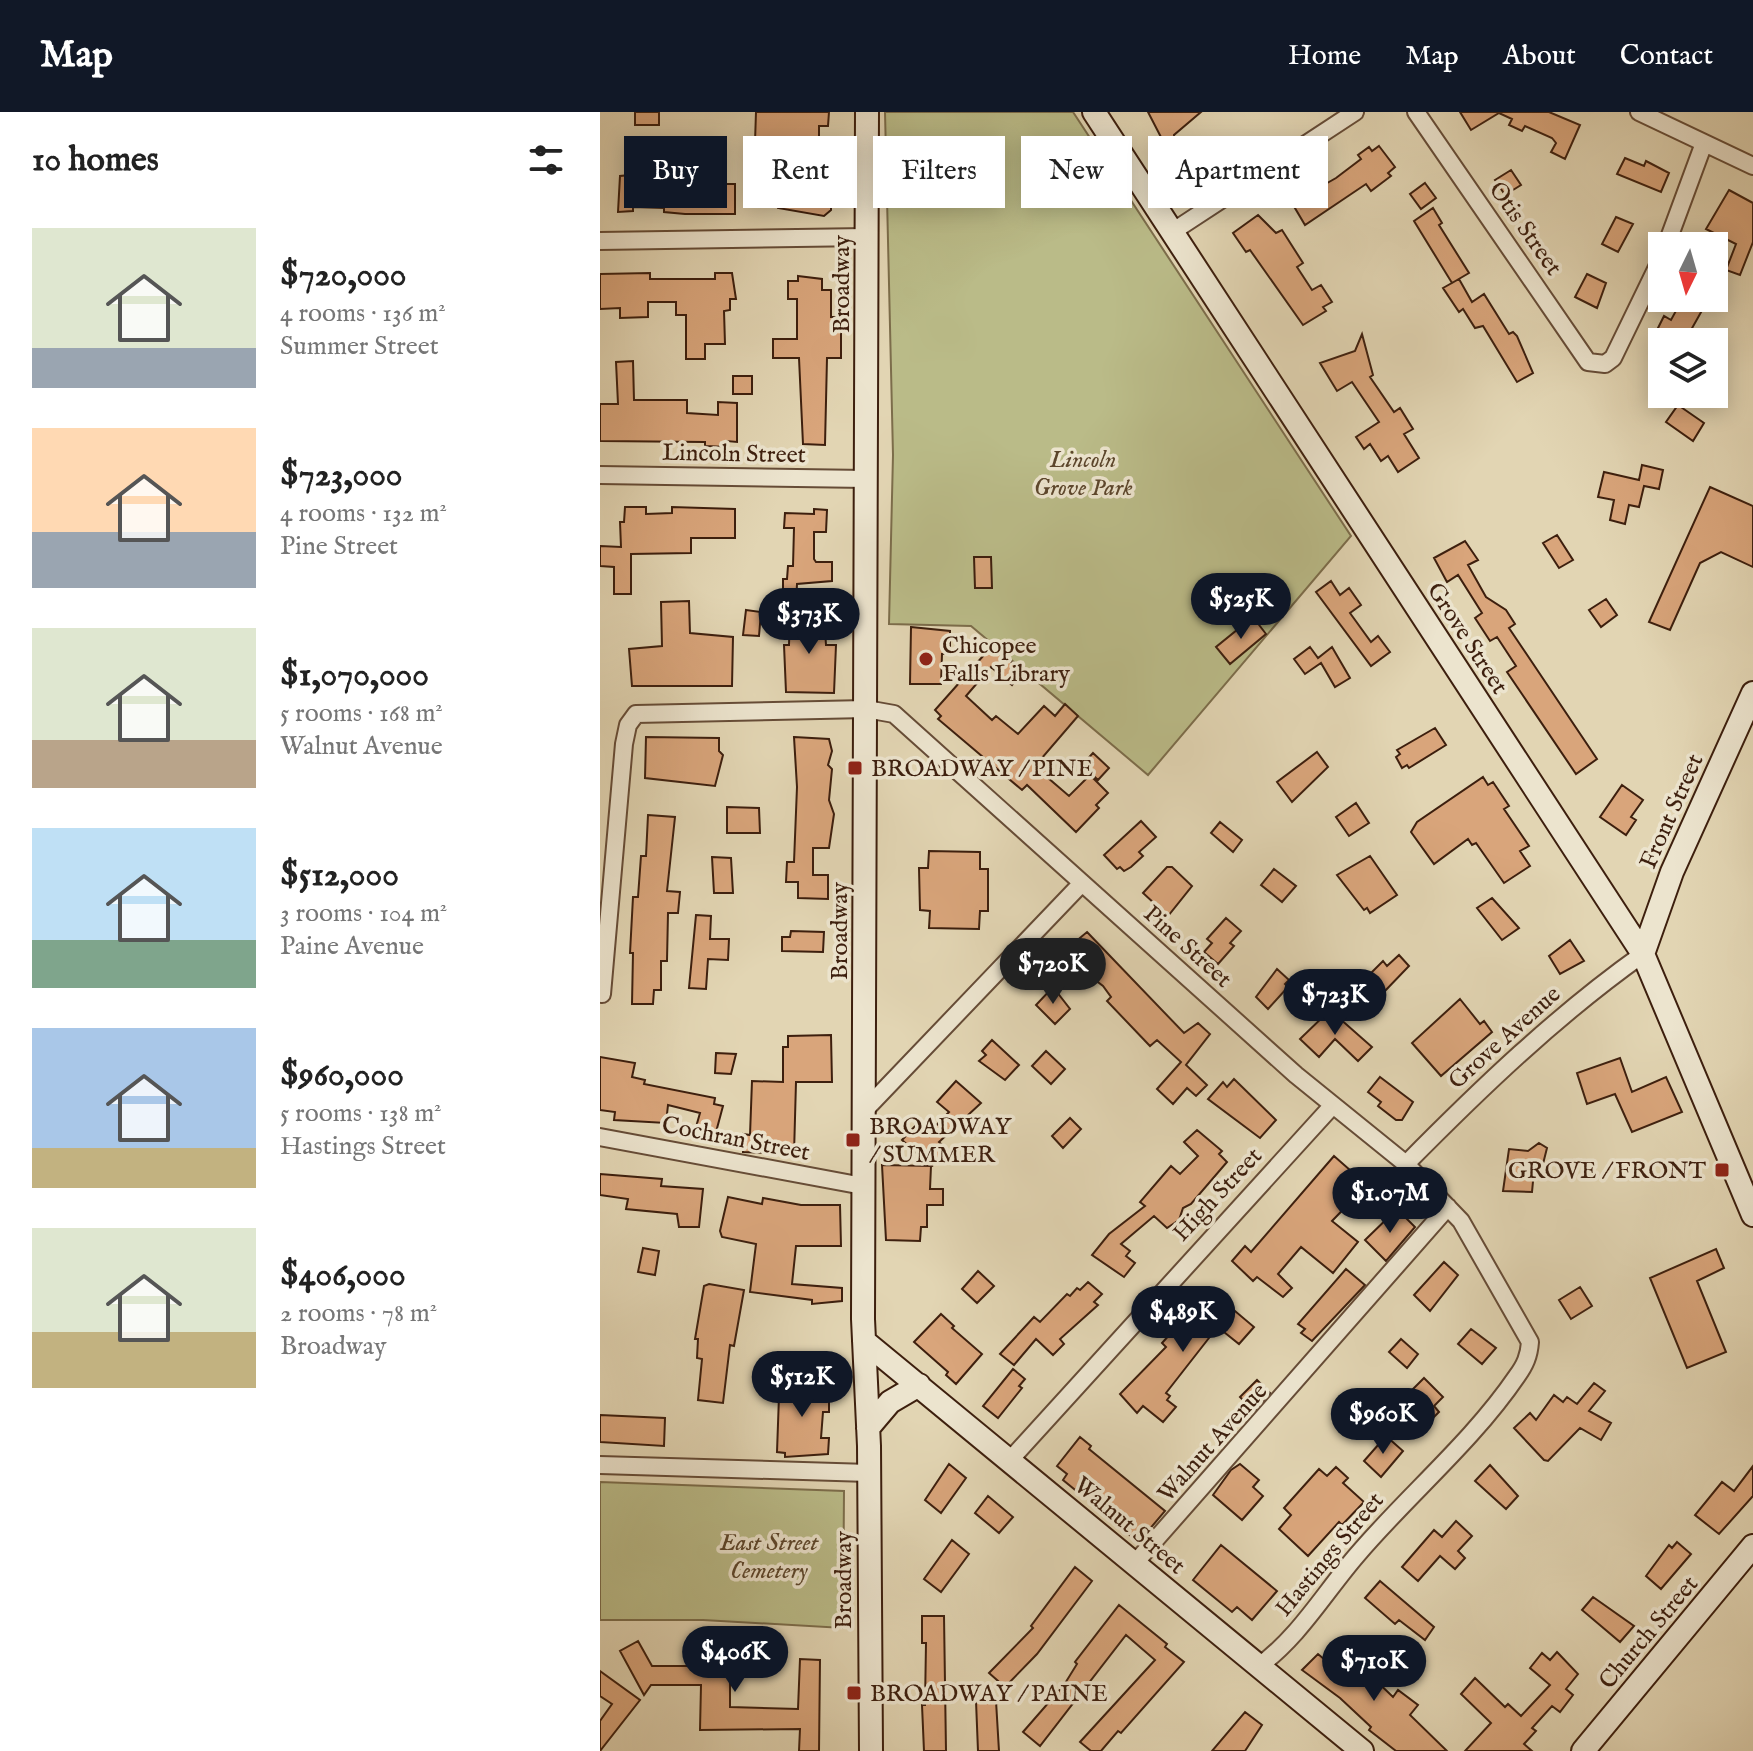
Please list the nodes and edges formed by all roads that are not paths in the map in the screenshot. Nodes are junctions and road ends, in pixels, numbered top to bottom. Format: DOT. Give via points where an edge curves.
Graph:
graph roads {
  1 [pos="867,112"];
  2 [pos="1094,112"];
  3 [pos="1355,112"];
  4 [pos="1416,112"];
  5 [pos="1639,112"];
  6 [pos="1704,143"];
  7 [pos="1753,166"];
  8 [pos="1172,232"];
  9 [pos="1671,232"];
  10 [pos="867,237"];
  11 [pos="600,241"];
  12 [pos="1648,286"];
  13 [pos="600,475"];
  14 [pos="867,479"];
  15 [pos="1753,693"];
  16 [pos="866,709"];
  17 [pos="1082,883"];
  18 [pos="1643,954"];
  19 [pos="602,994"];
  20 [pos="1333,1105"];
  21 [pos="864,1111"];
  22 [pos="600,1137"];
  23 [pos="1406,1164"];
  24 [pos="863,1186"];
  25 [pos="1448,1207"];
  26 [pos="1753,1215"];
  27 [pos="1493,1275"];
  28 [pos="864,1341"];
  29 [pos="919,1385"];
  30 [pos="868,1428"];
  31 [pos="1010,1460"];
  32 [pos="600,1465"];
  33 [pos="869,1473"];
  34 [pos="1753,1546"];
  35 [pos="1135,1563"];
  36 [pos="1259,1666"];
  37 [pos="871,1751"];
  38 [pos="1362,1751"];
  39 [pos="1583,1751"];
  1 -- 10 [label="main road, Broadway"];
  2 -- 8 [label="main road, Grove Street"];
  3 -- 8 [label="street"];
  4 -- 12 [label="street, Otis Street" via="1588,362 1600,365 1613,358"];
  5 -- 6 [label="street"];
  6 -- 7 [label="street"];
  6 -- 9 [label="street"];
  8 -- 18 [label="main road, Grove Street"];
  10 -- 11 [label="street"];
  10 -- 14 [label="main road, Broadway"];
  13 -- 14 [label="street, Lincoln Street"];
  14 -- 16 [label="main road, Broadway"];
  15 -- 18 [label="main road, Front Street" via="1672,872"];
  16 -- 17 [label="street, Pine Street" via="894,714"];
  16 -- 19 [label="street" via="636,714 624,744"];
  16 -- 21 [label="main road, Broadway"];
  17 -- 20 [label="street, Pine Street"];
  17 -- 21 [label="street"];
  18 -- 23 [label="street, Grove Avenue" via="1544,1032"];
  18 -- 26 [label="main road, Grove Street"];
  20 -- 23 [label="street, Pine Street"];
  20 -- 31 [label="street, High Street"];
  21 -- 24 [label="main road, Broadway"];
  22 -- 24 [label="street, Cochran Street"];
  23 -- 25 [label="street, Pine Street"];
  24 -- 28 [label="main road, Broadway"];
  25 -- 27 [label="street, Pine Street"];
  25 -- 35 [label="street, Walnut Avenue"];
  27 -- 36 [label="street, Hastings Street" via="1530,1342 1529,1356 1285,1643"];
  28 -- 29 [label="main road, Walnut Street"];
  28 -- 30 [label="main road, Broadway"];
  29 -- 30 [label="main road" via="890,1402"];
  29 -- 31 [label="main road, Walnut Street"];
  30 -- 33 [label="main road, Broadway"];
  31 -- 35 [label="main road, Walnut Street"];
  32 -- 33 [label="street"];
  33 -- 37 [label="main road, Broadway"];
  34 -- 39 [label="main road, Church Street"];
  35 -- 36 [label="main road, Walnut Street"];
  36 -- 38 [label="main road, Walnut Street"];
}
